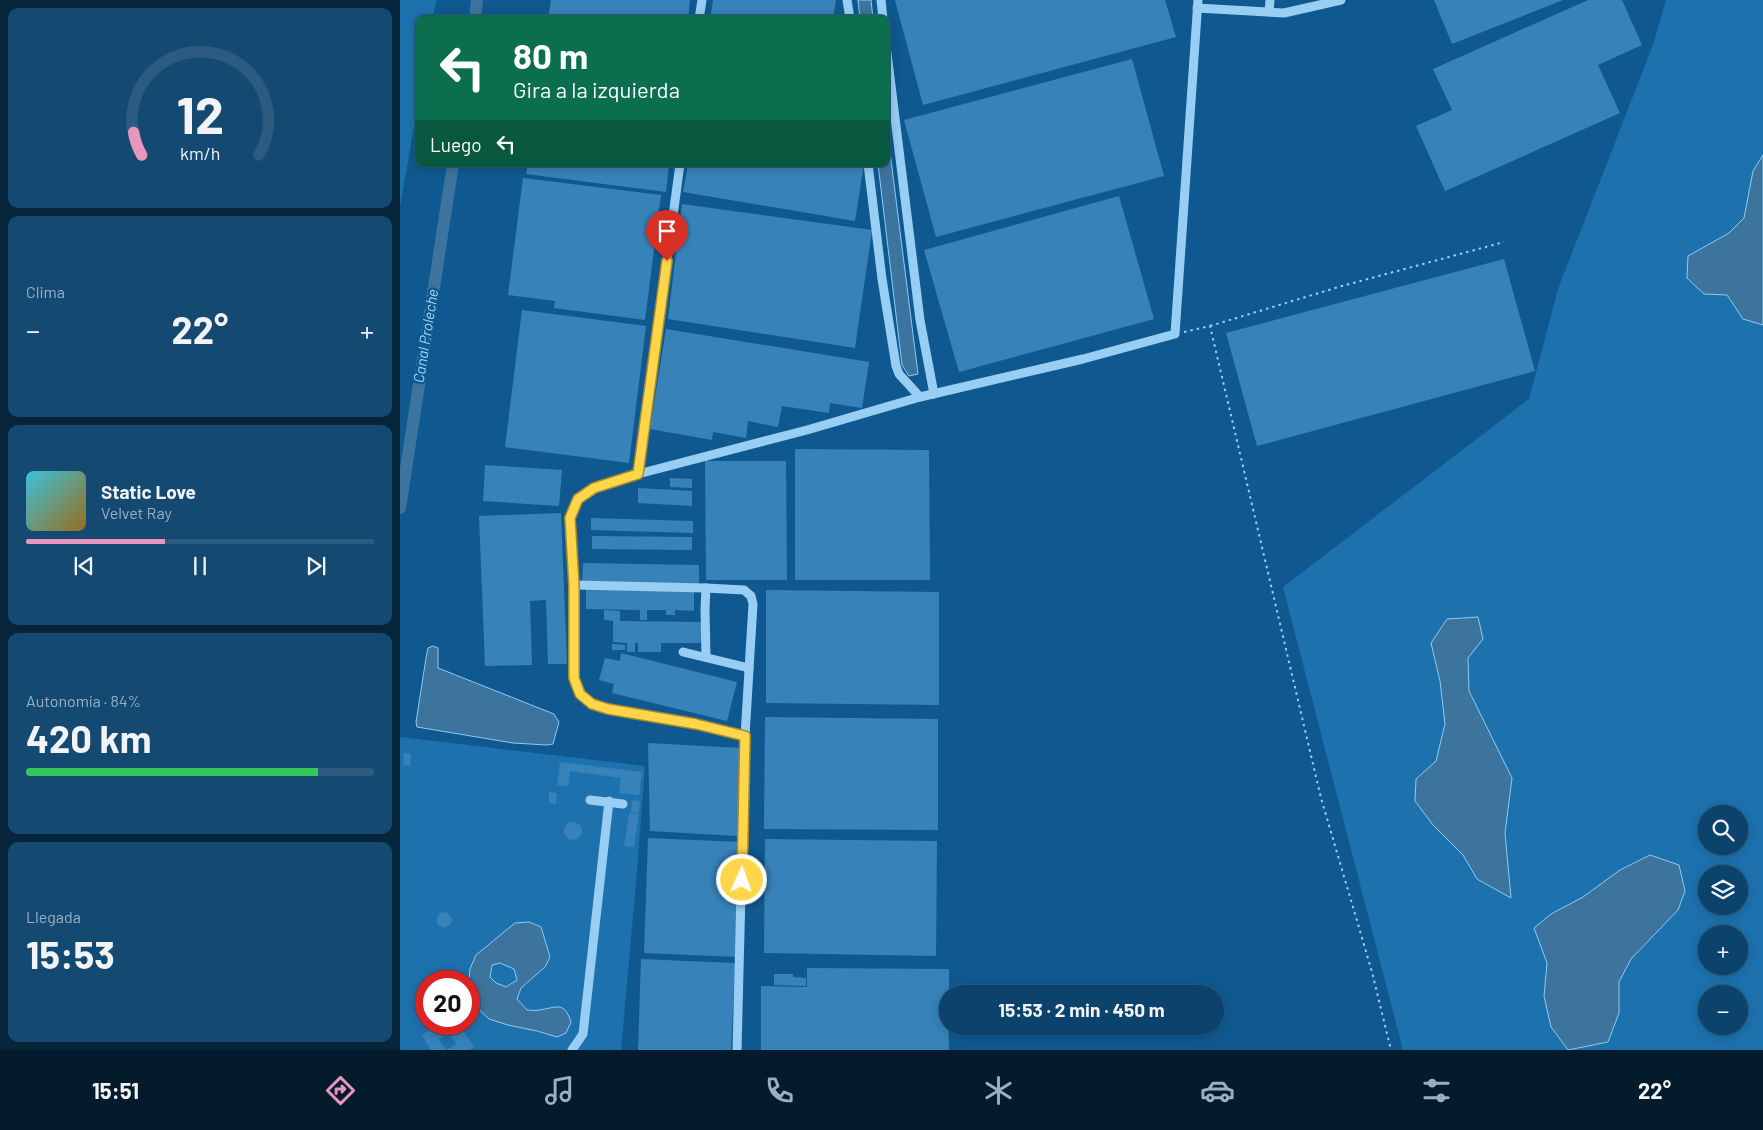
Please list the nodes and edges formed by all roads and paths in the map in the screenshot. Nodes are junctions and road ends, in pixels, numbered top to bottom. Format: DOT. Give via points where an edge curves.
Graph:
graph roads {
  1 [pos="702,0"];
  2 [pos="847,0"];
  3 [pos="881,0"];
  4 [pos="1270,0"];
  5 [pos="1342,0"];
  6 [pos="1198,4"];
  7 [pos="1269,12"];
  8 [pos="700,15"];
  9 [pos="849,15"];
  10 [pos="883,15"];
  11 [pos="890,77"];
  12 [pos="680,167"];
  13 [pos="868,167"];
  14 [pos="1504,242"];
  15 [pos="1210,326"];
  16 [pos="1175,334"];
  17 [pos="934,394"];
  18 [pos="920,397"];
  19 [pos="638,474"];
  20 [pos="574,585"];
  21 [pos="706,588"];
  22 [pos="683,652"];
  23 [pos="706,657"];
  24 [pos="749,668"];
  25 [pos="745,736"];
  26 [pos="590,800"];
  27 [pos="609,801"];
  28 [pos="624,804"];
  29 [pos="572,1050"];
  30 [pos="737,1050"];
  31 [pos="1391,1050"];
  1 -- 8 [label="lane"];
  2 -- 9 [label="lane"];
  3 -- 10 [label="lane"];
  4 -- 7 [label="lane"];
  5 -- 7 [label="lane" via="1294,11"];
  6 -- 7 [label="lane"];
  6 -- 16 [label="lane"];
  11 -- 17 [label="lane" via="920,320"];
  12 -- 19 [label="lane"];
  13 -- 18 [label="lane" via="896,366 899,374"];
  14 -- 15 [label="path"];
  15 -- 16 [label="path"];
  15 -- 31 [label="path" via="1322,798"];
  16 -- 17 [label="lane"];
  17 -- 18 [label="lane"];
  18 -- 19 [label="lane"];
  19 -- 20 [label="lane" via="594,488 578,499 570,518"];
  20 -- 21 [label="lane"];
  20 -- 25 [label="lane" via="574,678 580,694 592,704 608,709"];
  21 -- 23 [label="lane"];
  21 -- 24 [label="lane" via="744,590 751,596"];
  22 -- 23 [label="lane"];
  23 -- 24 [label="lane"];
  24 -- 25 [label="lane"];
  25 -- 30 [label="lane"];
  26 -- 27 [label="lane"];
  27 -- 28 [label="lane"];
  27 -- 29 [label="lane" via="583,1034"];
}
